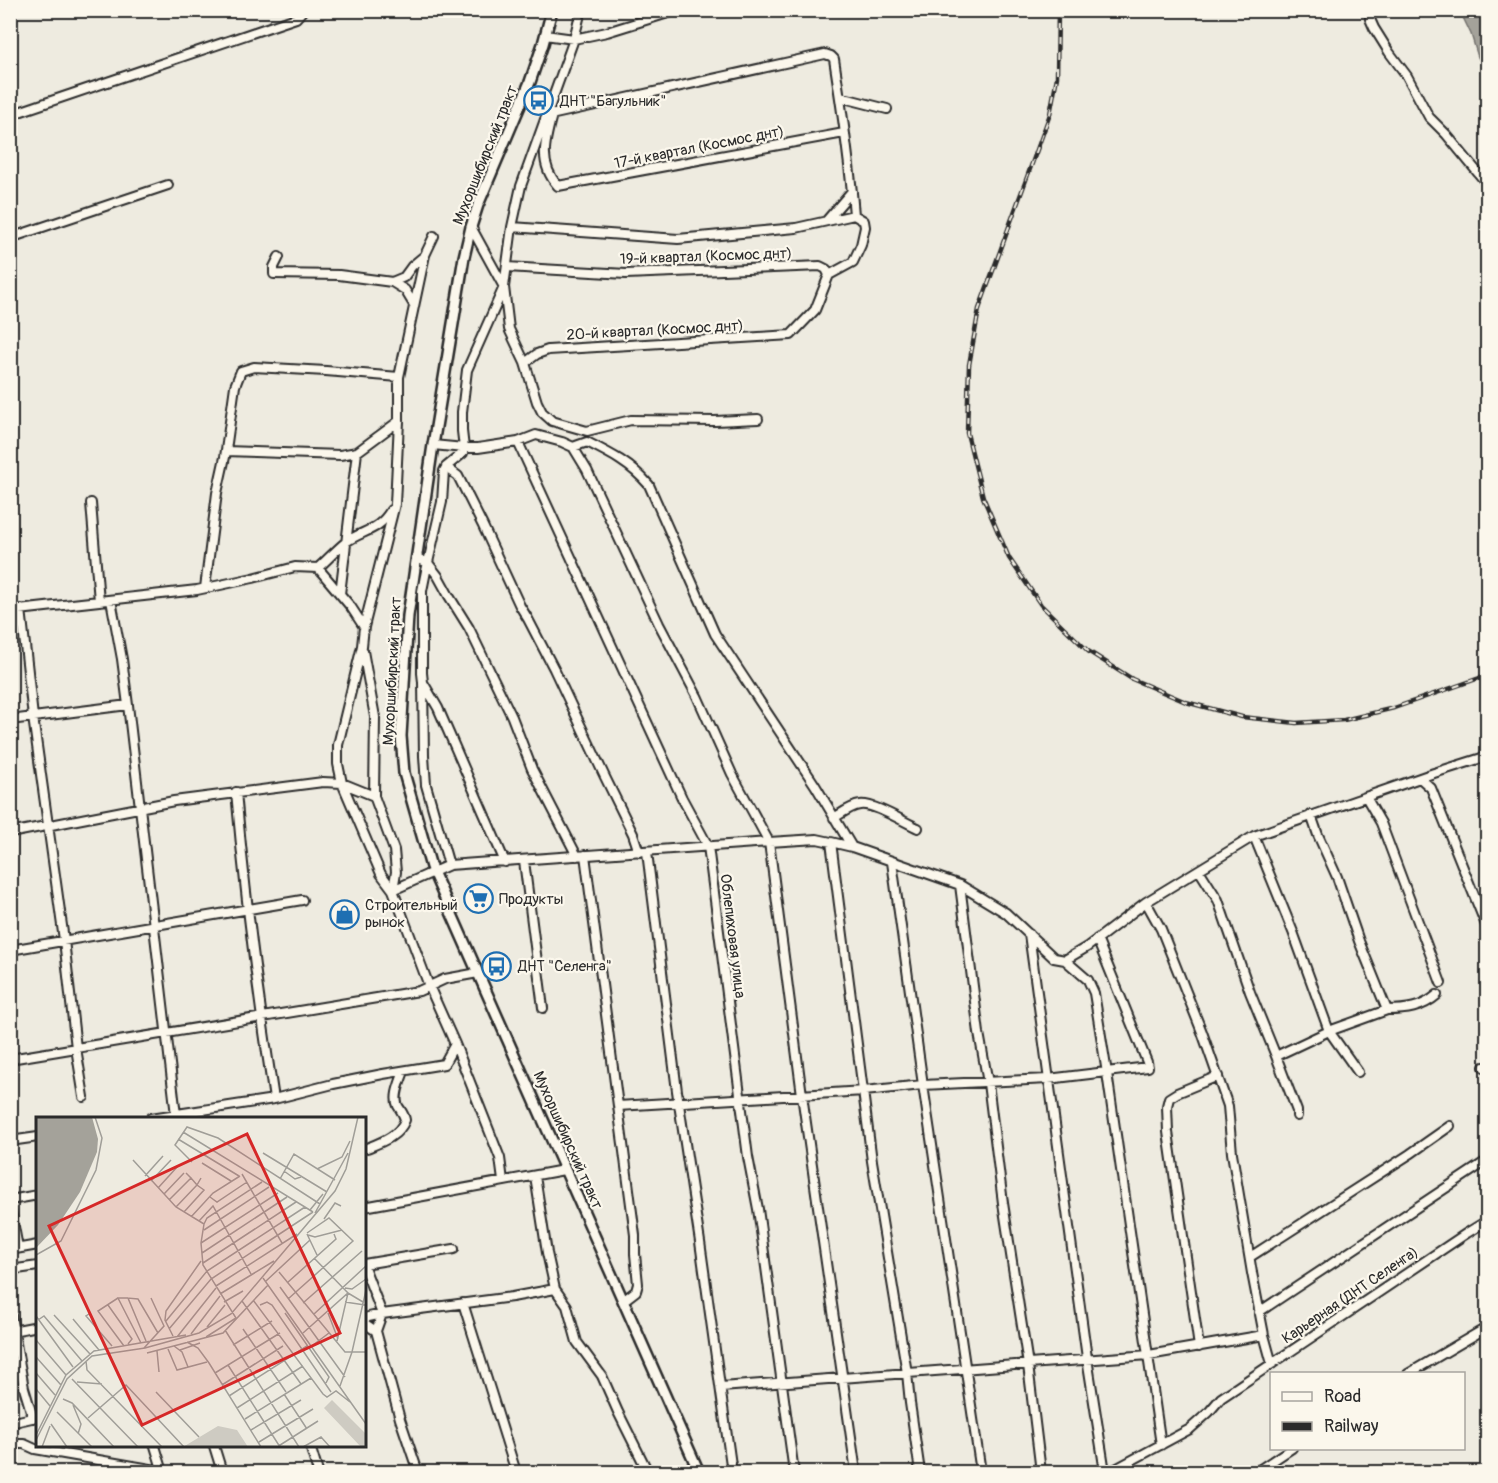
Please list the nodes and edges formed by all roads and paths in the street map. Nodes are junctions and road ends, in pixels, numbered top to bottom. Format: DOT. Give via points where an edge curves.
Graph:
graph roads {
  1 [pos="303,10"];
  2 [pos="552,10"];
  3 [pos="581,10"];
  4 [pos="678,10"];
  5 [pos="1370,10"];
  6 [pos="545,35"];
  7 [pos="574,39"];
  8 [pos="840,97"];
  9 [pos="887,109"];
  10 [pos="10,115"];
  11 [pos="549,115"];
  12 [pos="844,133"];
  13 [pos="168,184"];
  14 [pos="1488,185"];
  15 [pos="852,191"];
  16 [pos="854,215"];
  17 [pos="827,220"];
  18 [pos="471,227"];
  19 [pos="512,227"];
  20 [pos="434,236"];
  21 [pos="10,238"];
  22 [pos="425,255"];
  23 [pos="279,257"];
  24 [pos="507,267"];
  25 [pos="829,275"];
  26 [pos="392,282"];
  27 [pos="504,287"];
  28 [pos="414,305"];
  29 [pos="525,363"];
  30 [pos="399,377"];
  31 [pos="759,419"];
  32 [pos="399,421"];
  33 [pos="586,431"];
  34 [pos="518,442"];
  35 [pos="587,442"];
  36 [pos="433,445"];
  37 [pos="573,447"];
  38 [pos="464,448"];
  39 [pos="226,451"];
  40 [pos="357,452"];
  41 [pos="446,466"];
  42 [pos="91,503"];
  43 [pos="395,504"];
  44 [pos="345,543"];
  45 [pos="417,558"];
  46 [pos="428,563"];
  47 [pos="318,568"];
  48 [pos="205,588"];
  49 [pos="340,594"];
  50 [pos="111,600"];
  51 [pos="99,601"];
  52 [pos="21,609"];
  53 [pos="10,611"];
  54 [pos="364,627"];
  55 [pos="362,646"];
  56 [pos="423,682"];
  57 [pos="128,705"];
  58 [pos="33,717"];
  59 [pos="10,720"];
  60 [pos="1486,759"];
  61 [pos="1420,778"];
  62 [pos="342,783"];
  63 [pos="236,792"];
  64 [pos="374,796"];
  65 [pos="1366,797"];
  66 [pos="140,807"];
  67 [pos="1311,815"];
  68 [pos="834,818"];
  69 [pos="49,825"];
  70 [pos="918,828"];
  71 [pos="10,833"];
  72 [pos="1254,836"];
  73 [pos="769,842"];
  74 [pos="831,842"];
  75 [pos="708,846"];
  76 [pos="852,847"];
  77 [pos="643,852"];
  78 [pos="581,855"];
  79 [pos="524,861"];
  80 [pos="505,862"];
  81 [pos="892,862"];
  82 [pos="449,865"];
  83 [pos="1199,870"];
  84 [pos="433,872"];
  85 [pos="960,885"];
  86 [pos="393,890"];
  87 [pos="302,900"];
  88 [pos="1146,902"];
  89 [pos="249,909"];
  90 [pos="154,924"];
  91 [pos="1488,930"];
  92 [pos="1029,934"];
  93 [pos="1097,939"];
  94 [pos="64,940"];
  95 [pos="10,950"];
  96 [pos="1065,960"];
  97 [pos="478,973"];
  98 [pos="1441,982"];
  99 [pos="429,986"];
  100 [pos="1437,995"];
  101 [pos="543,1008"];
  102 [pos="1387,1010"];
  103 [pos="261,1016"];
  104 [pos="1329,1031"];
  105 [pos="167,1033"];
  106 [pos="455,1044"];
  107 [pos="76,1048"];
  108 [pos="1276,1056"];
  109 [pos="10,1059"];
  110 [pos="404,1071"];
  111 [pos="1107,1072"];
  112 [pos="1358,1072"];
  113 [pos="1218,1076"];
  114 [pos="1048,1079"];
  115 [pos="988,1083"];
  116 [pos="923,1085"];
  117 [pos="864,1091"];
  118 [pos="802,1095"];
  119 [pos="84,1097"];
  120 [pos="741,1098"];
  121 [pos="274,1099"];
  122 [pos="680,1102"];
  123 [pos="618,1107"];
  124 [pos="212,1110"];
  125 [pos="176,1115"];
  126 [pos="1297,1116"];
  127 [pos="164,1117"];
  128 [pos="214,1117"];
  129 [pos="1450,1126"];
  130 [pos="36,1137"];
  131 [pos="10,1141"];
  132 [pos="366,1148"];
  133 [pos="1488,1160"];
  134 [pos="564,1170"];
  135 [pos="536,1176"];
  136 [pos="503,1180"];
  137 [pos="36,1195"];
  138 [pos="10,1200"];
  139 [pos="10,1205"];
  140 [pos="366,1207"];
  141 [pos="1488,1220"];
  142 [pos="36,1245"];
  143 [pos="14,1249"];
  144 [pos="454,1249"];
  145 [pos="1250,1257"];
  146 [pos="36,1266"];
  147 [pos="366,1266"];
  148 [pos="10,1270"];
  149 [pos="366,1271"];
  150 [pos="555,1289"];
  151 [pos="623,1301"];
  152 [pos="463,1303"];
  153 [pos="10,1310"];
  154 [pos="1259,1312"];
  155 [pos="382,1314"];
  156 [pos="366,1318"];
  157 [pos="366,1324"];
  158 [pos="36,1326"];
  159 [pos="1488,1327"];
  160 [pos="13,1331"];
  161 [pos="376,1331"];
  162 [pos="1264,1335"];
  163 [pos="1199,1347"];
  164 [pos="1149,1355"];
  165 [pos="1087,1358"];
  166 [pos="1272,1364"];
  167 [pos="1028,1365"];
  168 [pos="966,1369"];
  169 [pos="1411,1372"];
  170 [pos="907,1373"];
  171 [pos="843,1377"];
  172 [pos="781,1383"];
  173 [pos="721,1387"];
  174 [pos="35,1418"];
  175 [pos="10,1423"];
  176 [pos="10,1444"];
  177 [pos="1161,1445"];
  178 [pos="155,1447"];
  179 [pos="214,1447"];
  180 [pos="310,1447"];
  181 [pos="1290,1450"];
  182 [pos="162,1472"];
  183 [pos="222,1473"];
  184 [pos="318,1473"];
  185 [pos="417,1473"];
  186 [pos="516,1473"];
  187 [pos="648,1473"];
  188 [pos="699,1473"];
  189 [pos="732,1473"];
  190 [pos="794,1473"];
  191 [pos="856,1473"];
  192 [pos="920,1473"];
  193 [pos="981,1473"];
  194 [pos="1041,1473"];
  195 [pos="1105,1473"];
  196 [pos="1110,1473"];
  197 [pos="1256,1473"];
  1 -- 10 [label="street" via="296,18"];
  2 -- 6 [label="main road, Мухоршибирский тракт"];
  3 -- 7 [label="street"];
  4 -- 7 [label="street"];
  5 -- 14 [label="street" via="1374,28 1429,117"];
  6 -- 7 [label="street"];
  6 -- 18 [label="main road, Мухоршибирский тракт"];
  7 -- 11 [label="street"];
  8 -- 9 [label="street"];
  8 -- 11 [label="street" via="834,59 825,54"];
  8 -- 12 [label="street"];
  11 -- 12 [label="street, 17-й квартал (Космос днт)" via="544,163 558,186"];
  11 -- 19 [label="street" via="521,186"];
  12 -- 15 [label="street"];
  13 -- 21 [label="street"];
  15 -- 16 [label="street"];
  15 -- 17 [label="street"];
  16 -- 17 [label="street"];
  16 -- 25 [label="street" via="866,227 861,245 853,262"];
  17 -- 19 [label="street" via="796,228 678,239"];
  18 -- 27 [label="street"];
  18 -- 36 [label="main road, Мухоршибирский тракт"];
  19 -- 24 [label="street"];
  20 -- 22 [label="street"];
  22 -- 26 [label="street" via="404,278"];
  22 -- 28 [label="street"];
  23 -- 26 [label="street" via="274,274 339,275"];
  24 -- 25 [label="street, 19-й квартал (Космос днт)" via="626,274 820,266"];
  24 -- 27 [label="street"];
  25 -- 29 [label="street, 20-й квартал (Космос днт)" via="815,310 791,335 548,350"];
  26 -- 28 [label="street" via="405,290"];
  27 -- 29 [label="street" via="509,330"];
  27 -- 38 [label="street" via="467,370 462,412"];
  28 -- 30 [label="street"];
  29 -- 33 [label="street" via="542,412 552,421"];
  30 -- 32 [label="street"];
  30 -- 39 [label="street" via="254,367 241,371 235,386"];
  31 -- 33 [label="street" via="631,420"];
  32 -- 40 [label="street"];
  32 -- 43 [label="street"];
  33 -- 35 [label="street"];
  34 -- 37 [label="street" via="536,435"];
  34 -- 38 [label="street"];
  34 -- 75 [label="street, Облепиховая улица" via="682,798"];
  35 -- 37 [label="street"];
  35 -- 68 [label="street" via="638,472 649,485 715,634"];
  36 -- 38 [label="street"];
  36 -- 45 [label="main road, Мухоршибирский тракт"];
  37 -- 73 [label="street"];
  38 -- 41 [label="street"];
  39 -- 40 [label="street" via="340,455"];
  39 -- 48 [label="street"];
  40 -- 44 [label="street"];
  41 -- 46 [label="street"];
  41 -- 77 [label="street" via="458,476"];
  42 -- 51 [label="street"];
  43 -- 44 [label="street" via="377,526"];
  43 -- 54 [label="street"];
  44 -- 47 [label="street"];
  44 -- 49 [label="street"];
  45 -- 46 [label="street"];
  45 -- 84 [label="main road, Мухоршибирский тракт" via="408,616 401,736 404,774"];
  46 -- 56 [label="street" via="422,591"];
  46 -- 78 [label="street" via="469,628 532,769"];
  47 -- 48 [label="street" via="295,567"];
  47 -- 49 [label="street"];
  48 -- 50 [label="street"];
  49 -- 54 [label="street"];
  50 -- 51 [label="street"];
  50 -- 57 [label="street"];
  51 -- 52 [label="street"];
  52 -- 53 [label="street"];
  52 -- 58 [label="street"];
  54 -- 55 [label="street"];
  55 -- 62 [label="street" via="338,745"];
  55 -- 64 [label="street" via="375,717"];
  56 -- 80 [label="street"];
  56 -- 82 [label="street" via="426,785"];
  57 -- 58 [label="street"];
  57 -- 66 [label="street"];
  58 -- 59 [label="street"];
  58 -- 69 [label="street"];
  60 -- 61 [label="street"];
  61 -- 65 [label="street"];
  61 -- 91 [label="street" via="1431,788"];
  62 -- 63 [label="street"];
  62 -- 64 [label="street"];
  62 -- 86 [label="street" via="381,874"];
  63 -- 66 [label="street"];
  63 -- 89 [label="street"];
  64 -- 86 [label="street" via="394,850"];
  65 -- 67 [label="street"];
  65 -- 98 [label="street" via="1381,823"];
  66 -- 69 [label="street"];
  66 -- 90 [label="street"];
  67 -- 72 [label="street"];
  67 -- 102 [label="street"];
  68 -- 70 [label="street" via="860,805 870,806"];
  68 -- 76 [label="street"];
  69 -- 71 [label="street"];
  69 -- 94 [label="street"];
  72 -- 83 [label="street"];
  72 -- 104 [label="street"];
  73 -- 74 [label="street"];
  73 -- 75 [label="street"];
  73 -- 118 [label="street"];
  74 -- 76 [label="street"];
  74 -- 117 [label="street"];
  75 -- 77 [label="street"];
  75 -- 120 [label="street, Облепиховая улица"];
  76 -- 81 [label="street"];
  77 -- 78 [label="street"];
  77 -- 122 [label="street"];
  78 -- 79 [label="street"];
  78 -- 123 [label="street"];
  79 -- 80 [label="street"];
  79 -- 101 [label="street"];
  80 -- 82 [label="street"];
  81 -- 85 [label="street"];
  81 -- 116 [label="street"];
  82 -- 84 [label="street"];
  83 -- 88 [label="street"];
  83 -- 108 [label="street" via="1218,900"];
  84 -- 86 [label="street"];
  84 -- 97 [label="main road, Мухоршибирский тракт"];
  85 -- 92 [label="street" via="1006,913"];
  85 -- 115 [label="street"];
  86 -- 99 [label="street"];
  87 -- 89 [label="street"];
  88 -- 93 [label="street"];
  88 -- 113 [label="street" via="1161,929"];
  89 -- 90 [label="street"];
  89 -- 103 [label="street"];
  90 -- 94 [label="street"];
  90 -- 105 [label="street"];
  92 -- 96 [label="street" via="1054,958"];
  92 -- 114 [label="street"];
  93 -- 96 [label="street"];
  93 -- 111 [label="street" via="1148,1067"];
  94 -- 95 [label="street"];
  94 -- 107 [label="street"];
  96 -- 111 [label="street" via="1088,980 1094,993"];
  97 -- 99 [label="street"];
  97 -- 134 [label="main road, Мухоршибирский тракт"];
  99 -- 103 [label="street" via="419,991"];
  99 -- 106 [label="street"];
  100 -- 102 [label="street" via="1405,1010"];
  102 -- 104 [label="street"];
  103 -- 105 [label="street"];
  103 -- 121 [label="street"];
  104 -- 108 [label="street"];
  104 -- 112 [label="street"];
  105 -- 107 [label="street"];
  105 -- 125 [label="street"];
  106 -- 110 [label="street" via="444,1064"];
  106 -- 136 [label="street" via="500,1158"];
  107 -- 109 [label="street"];
  107 -- 119 [label="street"];
  108 -- 126 [label="street"];
  110 -- 121 [label="street"];
  110 -- 132 [label="street" via="397,1096 405,1120 403,1126"];
  111 -- 114 [label="street"];
  111 -- 164 [label="street"];
  113 -- 145 [label="street" via="1228,1106"];
  113 -- 163 [label="street" via="1177,1093 1169,1098 1167,1106"];
  114 -- 115 [label="street"];
  114 -- 165 [label="street"];
  115 -- 116 [label="street"];
  115 -- 167 [label="street"];
  116 -- 117 [label="street"];
  116 -- 168 [label="street"];
  117 -- 118 [label="street"];
  117 -- 170 [label="street"];
  118 -- 120 [label="street"];
  118 -- 171 [label="street"];
  120 -- 122 [label="street"];
  120 -- 172 [label="street, Облепиховая улица"];
  121 -- 124 [label="street"];
  122 -- 123 [label="street"];
  122 -- 173 [label="street"];
  123 -- 151 [label="street" via="638,1284 636,1291"];
  124 -- 125 [label="street"];
  124 -- 128 [label="street"];
  125 -- 127 [label="street"];
  129 -- 145 [label="street"];
  130 -- 131 [label="street"];
  133 -- 154 [label="street"];
  134 -- 135 [label="street"];
  134 -- 151 [label="main road, Мухоршибирский тракт"];
  135 -- 136 [label="street"];
  135 -- 150 [label="street"];
  136 -- 140 [label="street"];
  137 -- 138 [label="street"];
  139 -- 143 [label="street"];
  141 -- 166 [label="street, Карьерная (ДНТ Селенга)"];
  142 -- 143 [label="street"];
  144 -- 147 [label="street"];
  145 -- 154 [label="street"];
  146 -- 148 [label="street"];
  149 -- 155 [label="street"];
  150 -- 152 [label="street"];
  150 -- 187 [label="street" via="567,1306 578,1342 602,1376"];
  151 -- 188 [label="main road, Мухоршибирский тракт"];
  152 -- 155 [label="street"];
  152 -- 186 [label="street"];
  153 -- 160 [label="street"];
  154 -- 162 [label="street"];
  155 -- 156 [label="street"];
  155 -- 161 [label="street"];
  157 -- 161 [label="street"];
  158 -- 160 [label="street"];
  159 -- 169 [label="street"];
  160 -- 174 [label="street" via="24,1388"];
  161 -- 185 [label="street"];
  162 -- 163 [label="street"];
  162 -- 166 [label="street"];
  163 -- 164 [label="street"];
  164 -- 165 [label="street"];
  164 -- 177 [label="street"];
  165 -- 167 [label="street"];
  165 -- 195 [label="street"];
  166 -- 177 [label="street, Карьерная (ДНТ Селенга)" via="1221,1398 1190,1429"];
  167 -- 168 [label="street"];
  167 -- 194 [label="street"];
  168 -- 170 [label="street"];
  168 -- 193 [label="street"];
  170 -- 171 [label="street"];
  170 -- 192 [label="street"];
  171 -- 172 [label="street"];
  171 -- 191 [label="street"];
  172 -- 173 [label="street"];
  172 -- 190 [label="street, Облепиховая улица"];
  173 -- 189 [label="street"];
  174 -- 175 [label="street"];
  176 -- 182 [label="street"];
  177 -- 196 [label="street, Карьерная (ДНТ Селенга)"];
  178 -- 182 [label="street"];
  179 -- 183 [label="street"];
  180 -- 184 [label="street"];
  181 -- 197 [label="street"];
}
